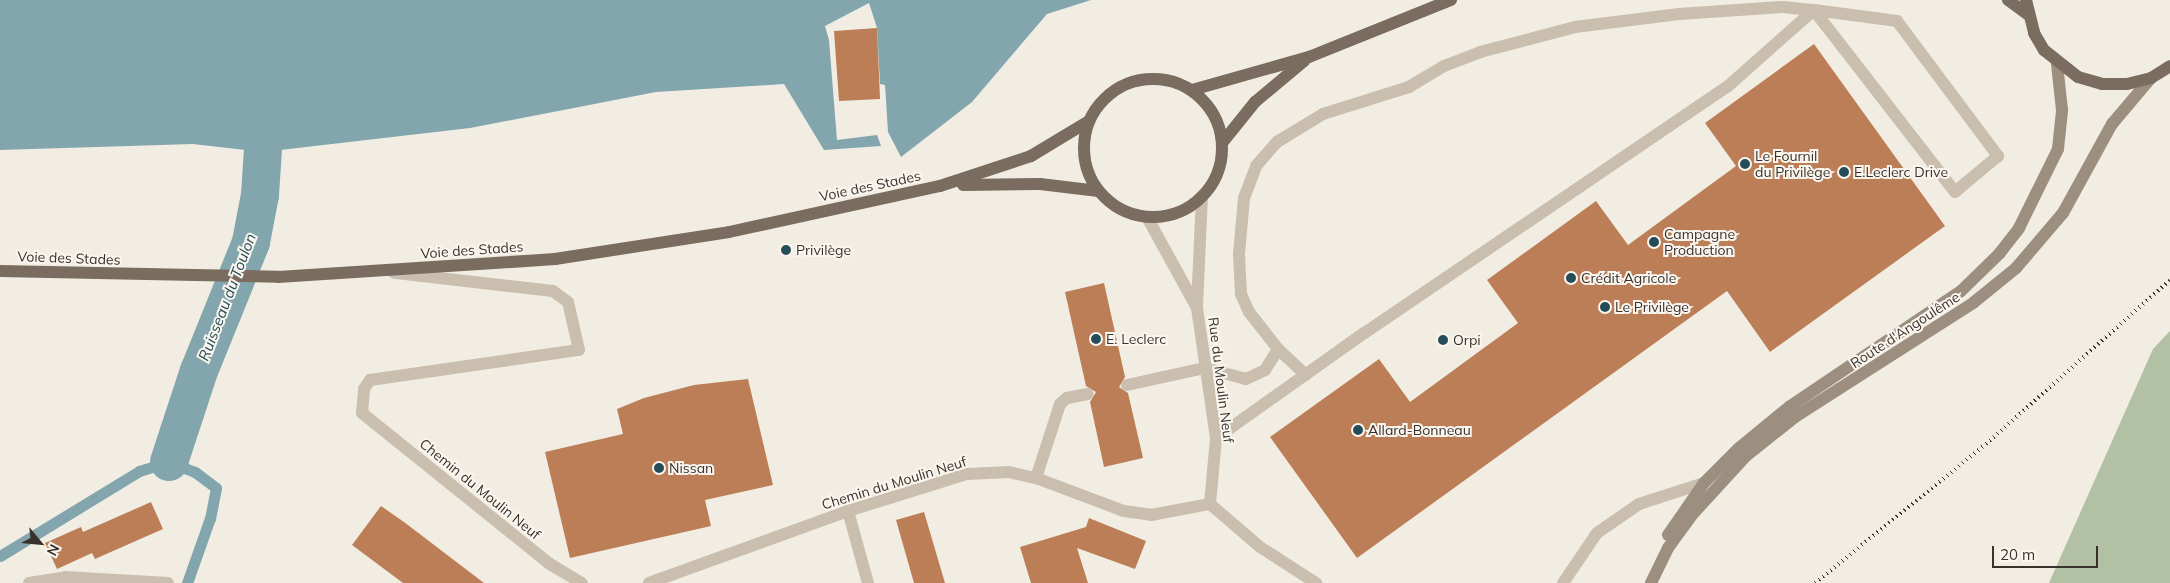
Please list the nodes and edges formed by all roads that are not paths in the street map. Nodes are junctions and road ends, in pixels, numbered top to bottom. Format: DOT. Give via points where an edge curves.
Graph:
graph roads {
  1 [pos="1451,0"];
  2 [pos="2008,0"];
  3 [pos="2026,0"];
  4 [pos="1814,10"];
  5 [pos="2027,14"];
  6 [pos="1309,57"];
  7 [pos="2057,64"];
  8 [pos="2170,66"];
  9 [pos="2151,78"];
  10 [pos="1192,90"];
  11 [pos="1089,121"];
  12 [pos="1222,143"];
  13 [pos="940,186"];
  14 [pos="1099,191"];
  15 [pos="1202,196"];
  16 [pos="1147,217"];
  17 [pos="0,271"];
  18 [pos="379,271"];
  19 [pos="1197,308"];
  20 [pos="1278,349"];
  21 [pos="1205,368"];
  22 [pos="1306,375"];
  23 [pos="1127,385"];
  24 [pos="1088,394"];
  25 [pos="1216,438"];
  26 [pos="1036,478"];
  27 [pos="1704,483"];
  28 [pos="1210,504"];
  29 [pos="848,512"];
  30 [pos="29,583"];
  31 [pos="168,583"];
  32 [pos="582,583"];
  33 [pos="649,583"];
  34 [pos="868,583"];
  35 [pos="1316,583"];
  36 [pos="1563,583"];
  37 [pos="1649,583"];
  1 -- 6 [label="main road"];
  2 -- 5 [label="main road"];
  3 -- 5 [label="main road"];
  4 -- 4 [label="street" via="1955,192 1998,156 1897,21"];
  4 -- 20 [label="street" via="1773,7 1575,27 1480,52 1444,66 1409,87 1322,114 1277,142 1256,166 1244,198 1238,254 1241,294 1249,312"];
  4 -- 22 [label="street" via="1728,86"];
  5 -- 7 [label="main road" via="2034,33"];
  6 -- 10 [label="main road"];
  6 -- 12 [label="main road" via="1255,102"];
  7 -- 9 [label="main road" via="2078,77 2102,84 2127,84"];
  7 -- 27 [label="main road, Route d'Angoulême" via="2062,110 2058,149 2019,228 1999,254 1961,291 1788,407"];
  8 -- 9 [label="main road"];
  9 -- 37 [label="main road, Route d'Angoulême" via="2112,124 2063,213 2016,268 1973,303 1795,417 1746,456 1691,516"];
  10 -- 11 [label="main road" via="1168,80 1133,80 1099,103"];
  10 -- 12 [label="main road" via="1214,116"];
  11 -- 13 [label="main road, Voie des Stades" via="1031,156"];
  11 -- 14 [label="main road" via="1084,139 1084,158"];
  12 -- 15 [label="main road" via="1214,181"];
  13 -- 14 [label="main road, Voie des Stades" via="1040,184"];
  13 -- 18 [label="main road, Voie des Stades" via="729,232 555,259"];
  14 -- 16 [label="main road" via="1121,209"];
  15 -- 16 [label="main road" via="1176,212"];
  15 -- 19 [label="street, Rue du Moulin Neuf"];
  16 -- 19 [label="street, Rue du Moulin Neuf"];
  17 -- 18 [label="main road, Voie des Stades" via="278,277"];
  18 -- 32 [label="street, Chemin du Moulin Neuf" via="553,291 568,302 579,350 370,380 362,395 362,414 550,564"];
  19 -- 21 [label="street, Rue du Moulin Neuf"];
  20 -- 21 [label="street" via="1265,370 1256,376 1233,377"];
  20 -- 22 [label="street"];
  21 -- 23 [label="street"];
  21 -- 25 [label="street, Rue du Moulin Neuf"];
  22 -- 25 [label="street"];
  24 -- 26 [label="street" via="1067,398 1060,404"];
  25 -- 28 [label="street, Rue du Moulin Neuf"];
  26 -- 28 [label="street, Chemin du Moulin Neuf" via="1124,511 1151,515"];
  26 -- 29 [label="street, Chemin du Moulin Neuf" via="1009,472 967,474"];
  27 -- 36 [label="street" via="1639,504 1597,533"];
  27 -- 37 [label="main road, Route d'Angoulême" via="1662,544"];
  28 -- 35 [label="street" via="1260,546"];
  29 -- 33 [label="street, Chemin du Moulin Neuf"];
  29 -- 34 [label="street"];
  30 -- 31 [label="street" via="65,577"];
}
